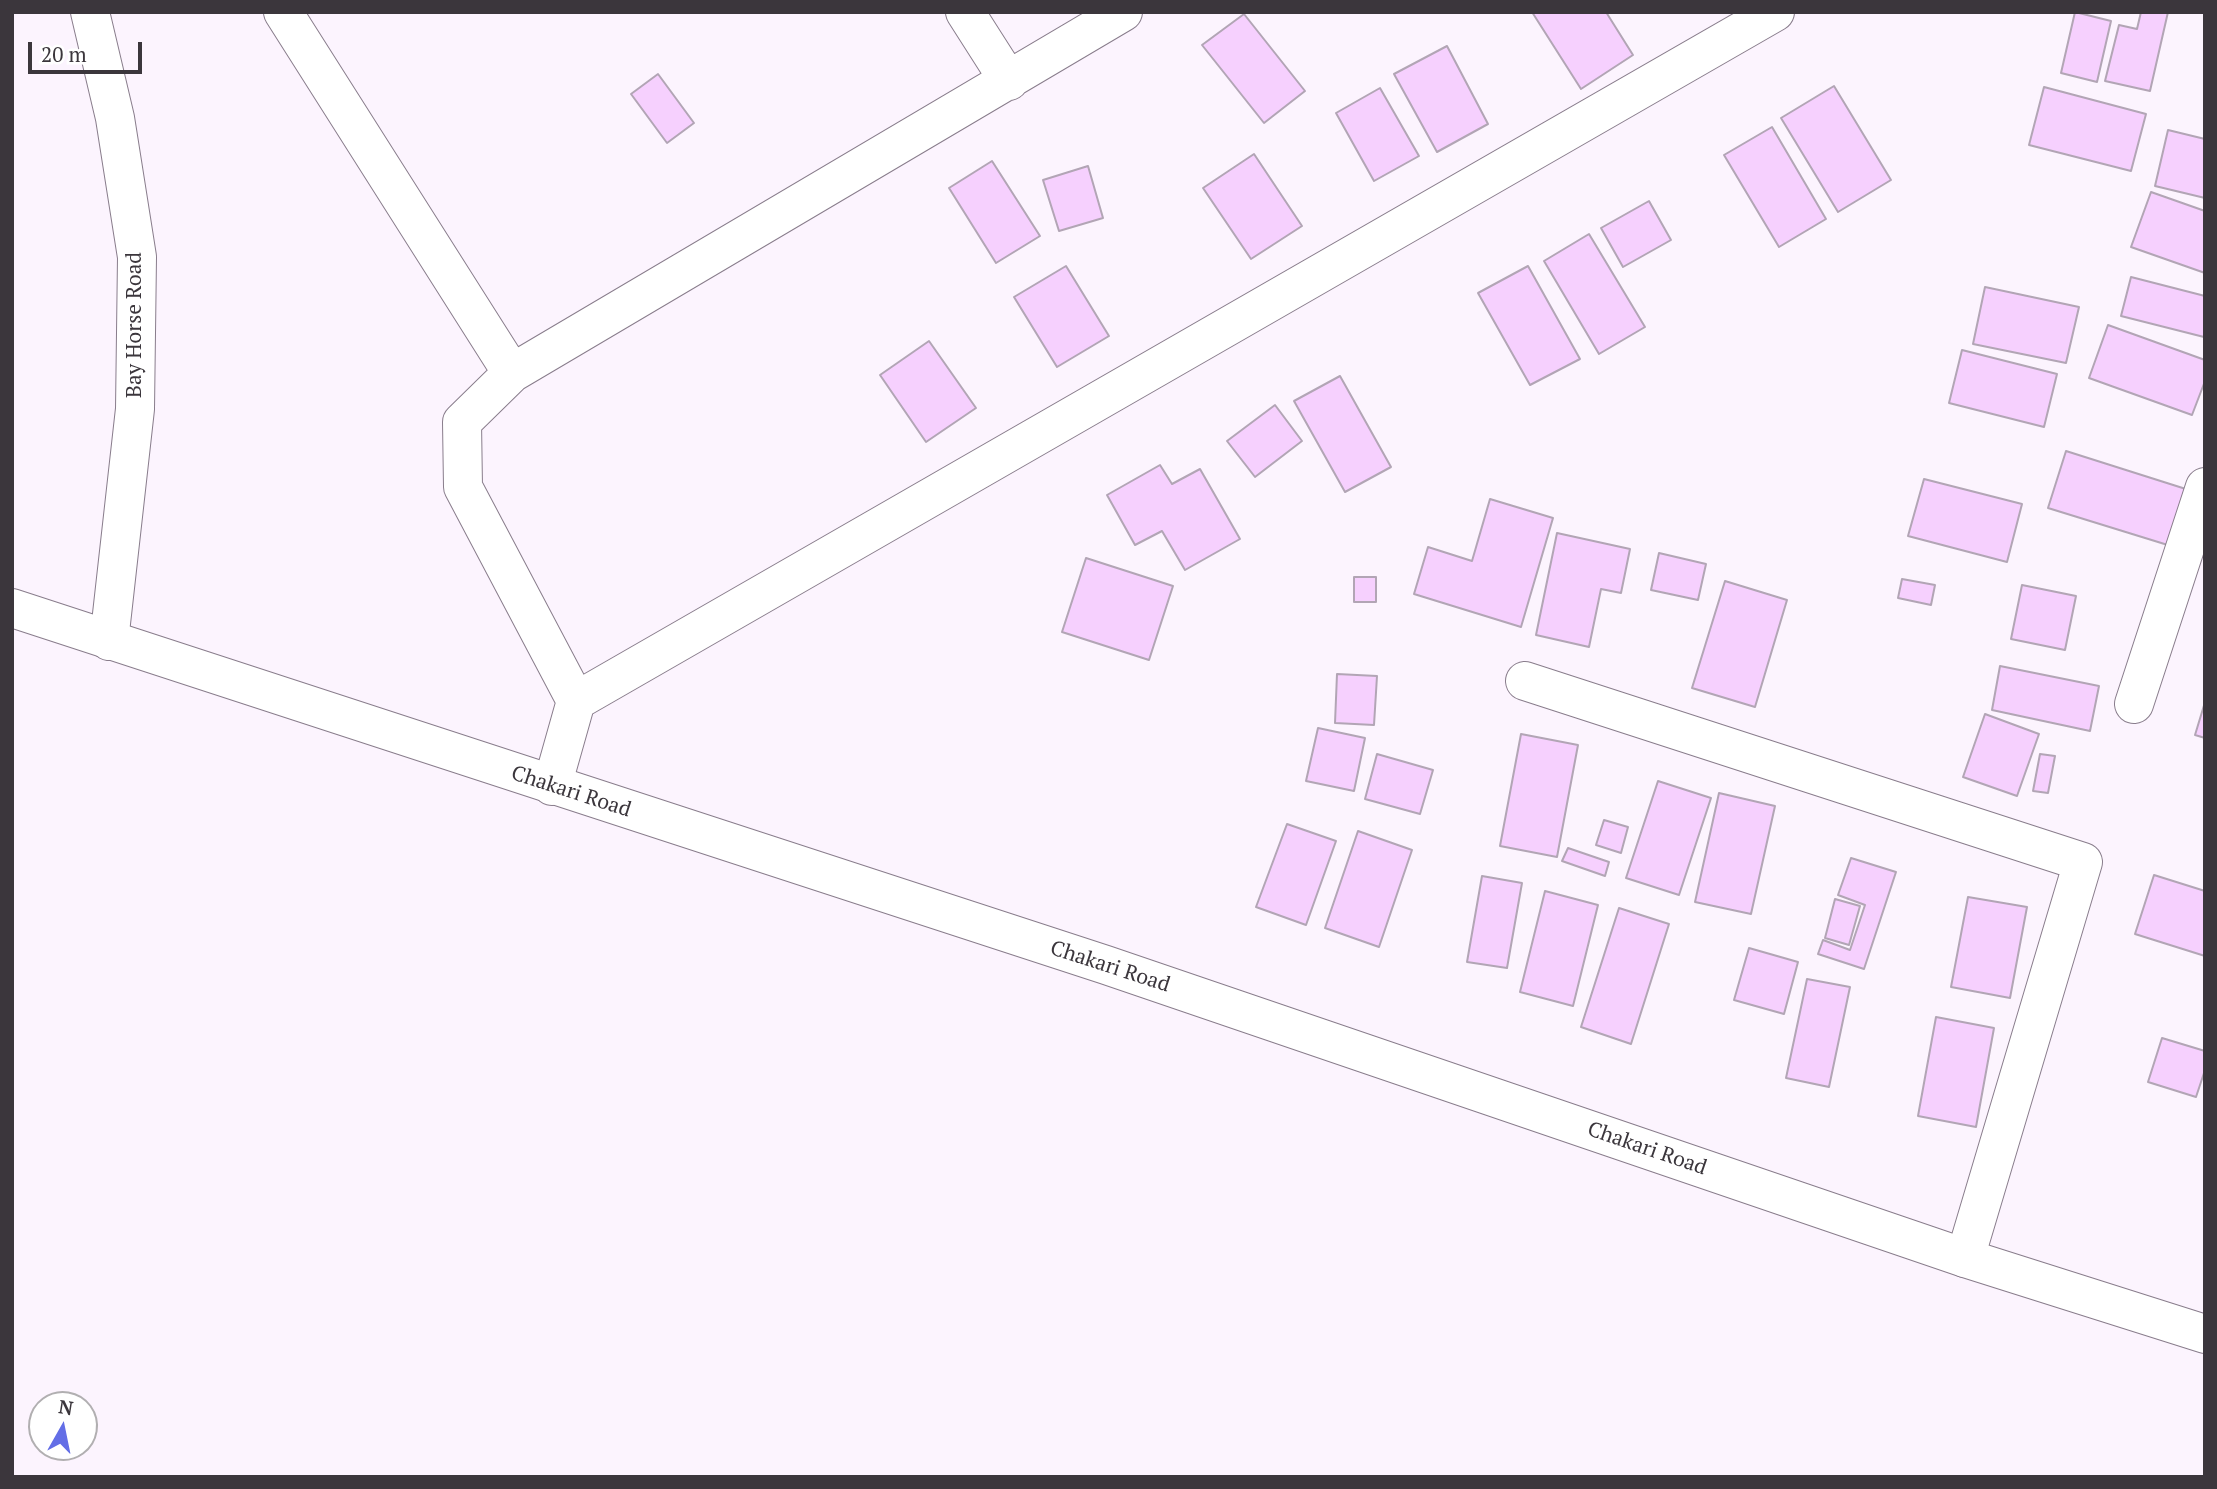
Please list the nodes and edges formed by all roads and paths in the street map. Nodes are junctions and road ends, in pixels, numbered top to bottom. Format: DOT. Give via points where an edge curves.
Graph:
graph roads {
  1 [pos="90,12"];
  2 [pos="283,12"];
  3 [pos="965,12"];
  4 [pos="1123,12"];
  5 [pos="1775,12"];
  6 [pos="1009,81"];
  7 [pos="512,373"];
  8 [pos="2205,487"];
  9 [pos="12,608"];
  10 [pos="109,641"];
  11 [pos="1525,681"];
  12 [pos="576,701"];
  13 [pos="2134,704"];
  14 [pos="552,786"];
  15 [pos="1965,1258"];
  16 [pos="2205,1334"];
  1 -- 10 [label="street, Bay Horse Road" via="115,118 137,257 135,409"];
  2 -- 7 [label="street"];
  3 -- 6 [label="street"];
  4 -- 6 [label="street"];
  5 -- 12 [label="street"];
  6 -- 7 [label="street"];
  7 -- 12 [label="street" via="462,422 463,487"];
  8 -- 13 [label="street"];
  9 -- 10 [label="street, Chakari Road"];
  10 -- 14 [label="street, Chakari Road"];
  11 -- 15 [label="street" via="2083,862"];
  12 -- 14 [label="street"];
  14 -- 15 [label="street, Chakari Road" via="1106,965"];
  15 -- 16 [label="street, Chakari Road"];
}
